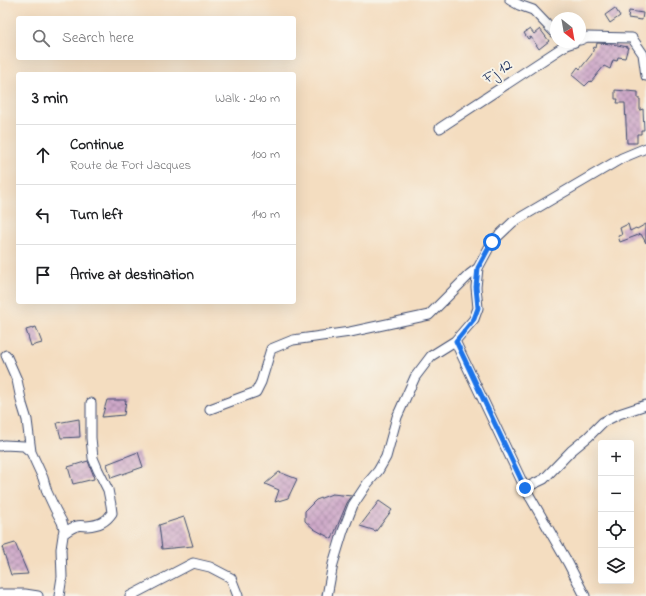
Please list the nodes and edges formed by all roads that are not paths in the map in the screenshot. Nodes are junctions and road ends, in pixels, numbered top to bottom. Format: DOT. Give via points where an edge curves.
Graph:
graph roads {
  1 [pos="510,0"];
  2 [pos="550,28"];
  3 [pos="586,37"];
  4 [pos="560,48"];
  5 [pos="645,61"];
  6 [pos="646,76"];
  7 [pos="440,128"];
  8 [pos="646,148"];
  9 [pos="478,268"];
  10 [pos="456,341"];
  11 [pos="6,355"];
  12 [pos="91,403"];
  13 [pos="646,405"];
  14 [pos="210,409"];
  15 [pos="0,446"];
  16 [pos="31,452"];
  17 [pos="525,488"];
  18 [pos="63,534"];
  19 [pos="0,594"];
  20 [pos="581,595"];
  21 [pos="38,596"];
  22 [pos="59,596"];
  23 [pos="130,596"];
  24 [pos="238,596"];
  25 [pos="327,596"];
  1 -- 2 [label="street" via="533,10"];
  3 -- 5 [label="street" via="632,38"];
  4 -- 7 [label="street, Fj 12"];
  5 -- 6 [label="street"];
  8 -- 9 [label="street" via="622,158 513,222 492,242"];
  9 -- 10 [label="street" via="478,308 474,319"];
  9 -- 14 [label="street" via="429,315 350,332 293,340 271,349 256,392"];
  10 -- 17 [label="street"];
  10 -- 25 [label="street" via="431,356 415,377 397,417 386,457 353,506 333,564"];
  11 -- 16 [label="street" via="19,386"];
  12 -- 18 [label="street" via="93,458 108,490 112,512 108,519 98,524 77,526"];
  13 -- 17 [label="street" via="603,422 571,450 544,479"];
  15 -- 16 [label="street" via="24,446"];
  16 -- 18 [label="street" via="62,522"];
  17 -- 20 [label="street" via="568,563"];
  18 -- 22 [label="street"];
  19 -- 21 [label="street"];
  23 -- 24 [label="street" via="193,563 210,567 231,578"];
}
